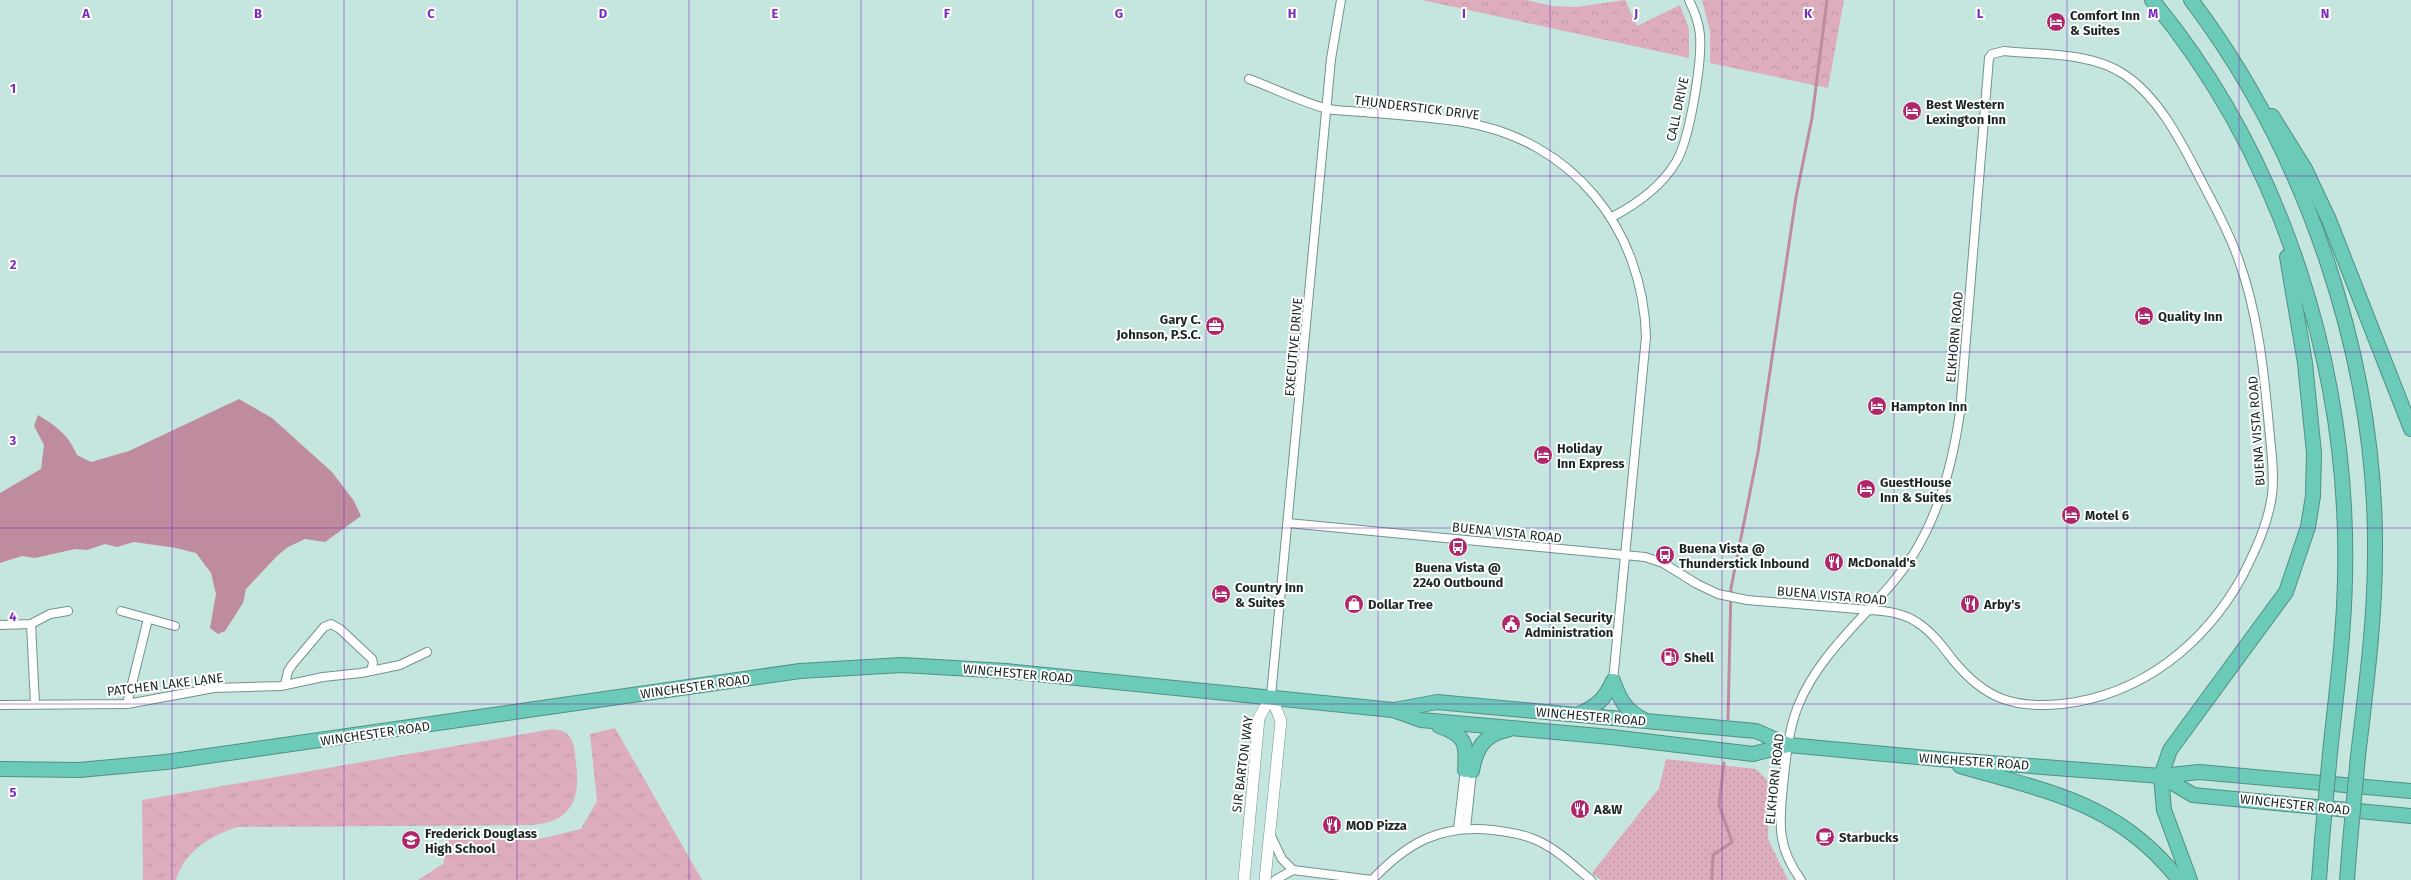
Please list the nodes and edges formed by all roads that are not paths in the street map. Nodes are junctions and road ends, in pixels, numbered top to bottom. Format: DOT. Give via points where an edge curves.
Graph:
graph roads {
  1 [pos="1341,0"];
  2 [pos="1689,0"];
  3 [pos="2152,0"];
  4 [pos="2191,0"];
  5 [pos="1992,54"];
  6 [pos="2243,77"];
  7 [pos="1249,78"];
  8 [pos="1328,109"];
  9 [pos="1612,217"];
  10 [pos="2282,221"];
  11 [pos="2411,429"];
  12 [pos="1288,523"];
  13 [pos="1626,555"];
  14 [pos="1870,610"];
  15 [pos="68,611"];
  16 [pos="121,611"];
  17 [pos="148,619"];
  18 [pos="30,624"];
  19 [pos="0,625"];
  20 [pos="175,626"];
  21 [pos="427,652"];
  22 [pos="371,671"];
  23 [pos="1614,681"];
  24 [pos="285,685"];
  25 [pos="1271,696"];
  26 [pos="35,704"];
  27 [pos="127,704"];
  28 [pos="0,705"];
  29 [pos="1393,710"];
  30 [pos="1576,715"];
  31 [pos="1422,720"];
  32 [pos="1647,721"];
  33 [pos="1513,728"];
  34 [pos="1788,745"];
  35 [pos="1938,759"];
  36 [pos="0,769"];
  37 [pos="1468,771"];
  38 [pos="2160,776"];
  39 [pos="2411,791"];
  40 [pos="2411,816"];
  41 [pos="1462,829"];
  42 [pos="1269,832"];
  43 [pos="1292,870"];
  44 [pos="1244,880"];
  45 [pos="1265,880"];
  46 [pos="1275,880"];
  47 [pos="1372,880"];
  48 [pos="1591,880"];
  49 [pos="1801,880"];
  50 [pos="2179,880"];
  51 [pos="2190,880"];
  52 [pos="2319,880"];
  53 [pos="2347,880"];
  1 -- 8 [label="street, EXECUTIVE DRIVE" via="1335,26"];
  2 -- 9 [label="street, CALL DRIVE" via="1698,23 1700,49 1683,146 1677,161 1656,187"];
  3 -- 10 [label="highway" via="2218,93 2248,148"];
  4 -- 6 [label="highway"];
  5 -- 14 [label="street, ELKHORN ROAD" via="1988,60 1960,412 1950,467 1939,500 1914,554"];
  5 -- 14 [label="street, BUENA VISTA ROAD" via="2004,51 2093,60 2122,72 2150,97 2192,164 2222,220 2239,260 2256,320 2272,453 2273,482 2268,514 2262,535 2234,591 2198,638 2149,676 2125,688 2083,701 2042,705 2003,700 1975,683 1927,629 1917,622 1898,614"];
  6 -- 11 [label="highway" via="2278,125 2305,169 2352,276"];
  6 -- 53 [label="highway, bridge" via="2300,190 2318,235 2348,330 2363,398 2372,472 2375,552 2372,642 2358,756"];
  7 -- 8 [label="street, THUNDERSTICK DRIVE"];
  8 -- 9 [label="street, THUNDERSTICK DRIVE" via="1464,122 1524,140 1554,158 1578,178"];
  8 -- 12 [label="street, EXECUTIVE DRIVE"];
  9 -- 13 [label="street, THUNDERSTICK DRIVE" via="1634,264 1646,317 1645,364"];
  10 -- 38 [label="highway" via="2305,363 2314,445 2313,496 2308,527 2286,592 2170,750"];
  10 -- 52 [label="highway, bridge" via="2300,272 2323,357 2337,428 2342,474 2345,578"];
  12 -- 13 [label="street, BUENA VISTA ROAD"];
  12 -- 25 [label="street, EXECUTIVE DRIVE"];
  13 -- 14 [label="street, BUENA VISTA ROAD" via="1645,557 1663,563 1697,584 1718,594 1738,599"];
  13 -- 23 [label="street, THUNDERSTICK DRIVE"];
  14 -- 34 [label="street, ELKHORN ROAD" via="1836,646 1814,677 1798,706"];
  15 -- 18 [label="street" via="50,614"];
  16 -- 17 [label="street"];
  17 -- 20 [label="street"];
  17 -- 27 [label="street"];
  18 -- 19 [label="street"];
  18 -- 26 [label="street"];
  21 -- 22 [label="street, PATCHEN LAKE LANE" via="400,665"];
  22 -- 24 [label="street, PATCHEN LAKE LANE"];
  22 -- 24 [label="street" via="372,659 340,629 330,624 324,627 292,665"];
  23 -- 30 [label="highway" via="1606,697 1595,707"];
  23 -- 32 [label="highway" via="1623,704 1633,714"];
  24 -- 27 [label="street, PATCHEN LAKE LANE" via="214,688"];
  25 -- 29 [label="highway, WINCHESTER ROAD"];
  25 -- 36 [label="highway, WINCHESTER ROAD" via="938,666 866,666 800,671 166,762 86,770"];
  25 -- 42 [label="main road" via="1281,721"];
  25 -- 44 [label="main road, SIR BARTON WAY" via="1260,718"];
  26 -- 27 [label="street, PATCHEN LAKE LANE"];
  26 -- 28 [label="street, PATCHEN LAKE LANE"];
  29 -- 30 [label="highway, WINCHESTER ROAD" via="1437,702"];
  29 -- 31 [label="highway, WINCHESTER ROAD"];
  30 -- 32 [label="highway, WINCHESTER ROAD"];
  31 -- 33 [label="highway, WINCHESTER ROAD"];
  31 -- 37 [label="highway" via="1459,735 1464,741"];
  32 -- 34 [label="highway, WINCHESTER ROAD" via="1756,731"];
  33 -- 34 [label="highway, WINCHESTER ROAD" via="1753,754"];
  33 -- 37 [label="highway" via="1497,732 1481,744"];
  34 -- 35 [label="highway, WINCHESTER ROAD"];
  34 -- 49 [label="street, ELKHORN ROAD" via="1780,833 1788,863"];
  35 -- 38 [label="highway, WINCHESTER ROAD"];
  35 -- 50 [label="highway" via="2053,793 2090,807 2122,825 2145,843"];
  37 -- 41 [label="street"];
  38 -- 39 [label="highway, WINCHESTER ROAD" via="2199,772"];
  38 -- 40 [label="highway, WINCHESTER ROAD" via="2194,794"];
  38 -- 51 [label="highway" via="2164,810"];
  41 -- 47 [label="street" via="1439,833 1413,844"];
  41 -- 48 [label="street" via="1513,833 1532,838 1559,854"];
  42 -- 43 [label="street" via="1282,859"];
  42 -- 45 [label="main road"];
  43 -- 46 [label="street"];
  43 -- 47 [label="street"];
}
